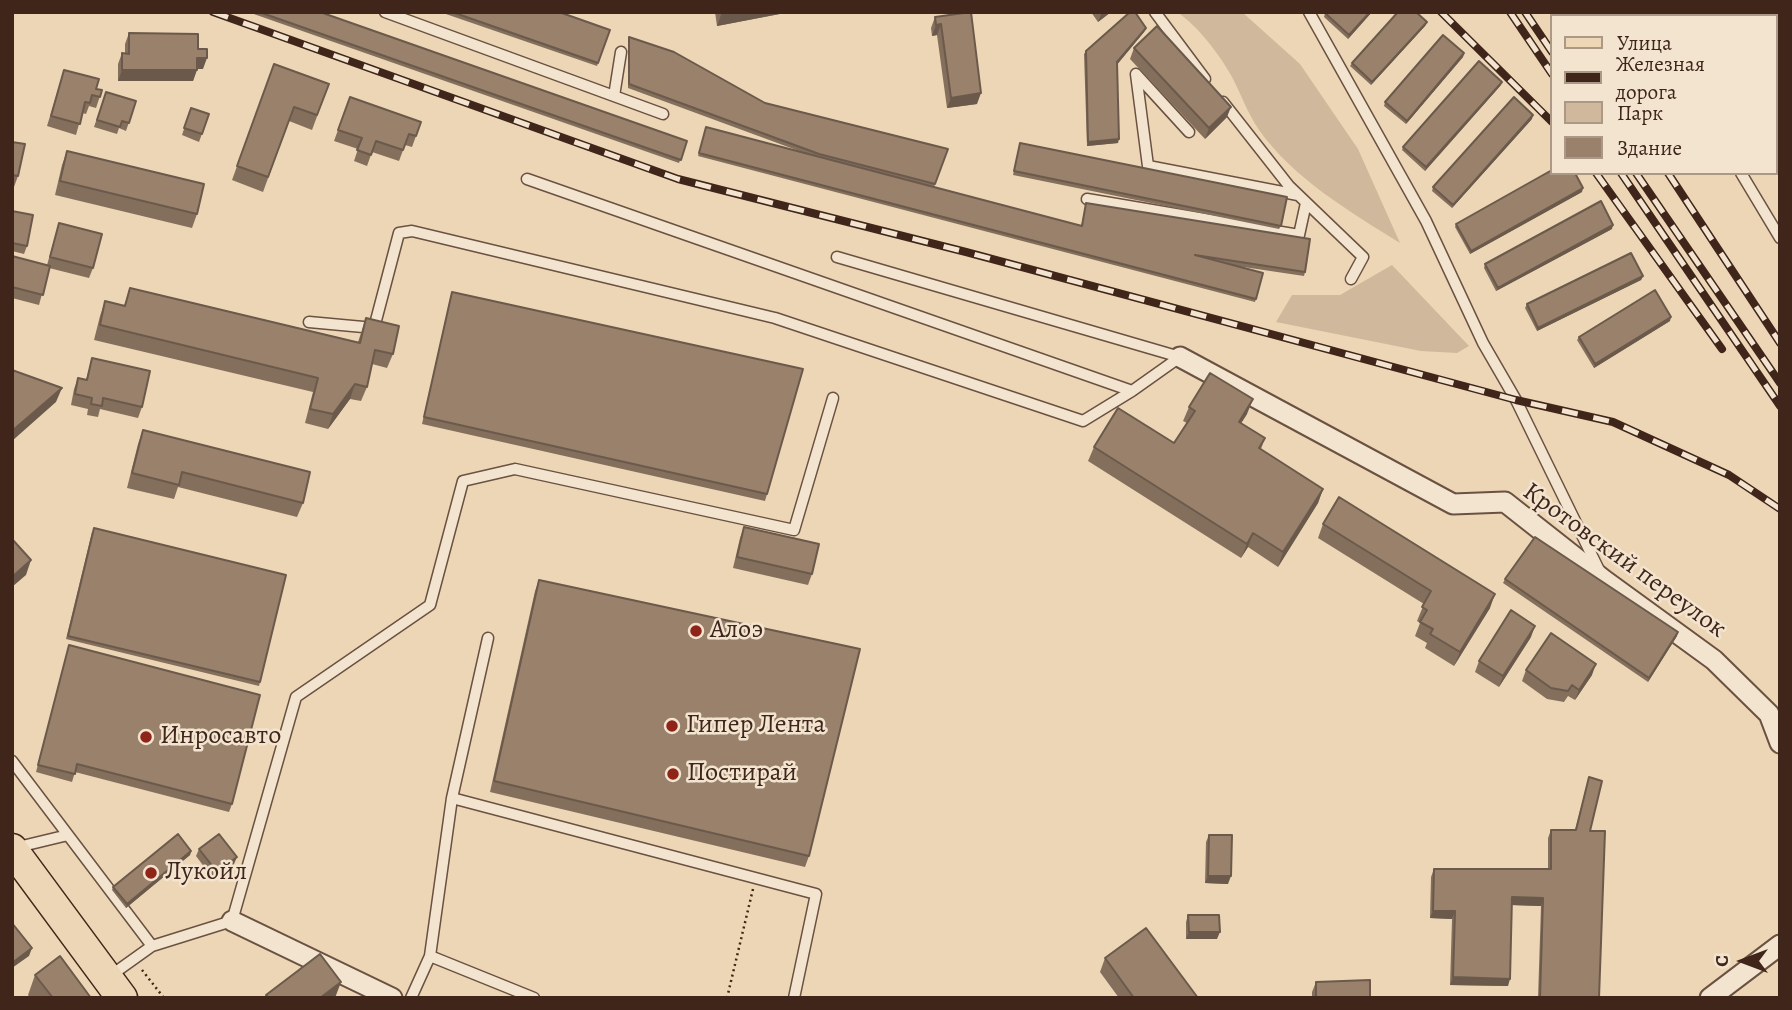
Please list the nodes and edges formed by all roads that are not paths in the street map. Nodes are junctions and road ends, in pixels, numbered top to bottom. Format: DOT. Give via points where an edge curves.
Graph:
graph roads {
  1 [pos="385,12"];
  2 [pos="1156,12"];
  3 [pos="1309,12"];
  4 [pos="621,52"];
  5 [pos="614,96"];
  6 [pos="663,114"];
  7 [pos="1189,132"];
  8 [pos="1742,175"];
  9 [pos="527,179"];
  10 [pos="1087,199"];
  11 [pos="1302,199"];
  12 [pos="1780,238"];
  13 [pos="837,257"];
  14 [pos="1351,279"];
  15 [pos="309,322"];
  16 [pos="1180,358"];
  17 [pos="1132,391"];
  18 [pos="833,398"];
  19 [pos="1604,580"];
  20 [pos="488,638"];
  21 [pos="1780,743"];
  22 [pos="12,761"];
  23 [pos="452,798"];
  24 [pos="68,835"];
  25 [pos="12,849"];
  26 [pos="232,921"];
  27 [pos="1780,945"];
  28 [pos="152,946"];
  29 [pos="430,956"];
  30 [pos="114,988"];
  31 [pos="392,998"];
  32 [pos="411,998"];
  33 [pos="534,998"];
  34 [pos="794,998"];
  35 [pos="1710,998"];
  1 -- 5 [label="lane"];
  2 -- 11 [label="lane"];
  3 -- 19 [label="lane" via="1426,221"];
  4 -- 5 [label="lane"];
  5 -- 6 [label="lane"];
  7 -- 11 [label="lane" via="1136,74 1148,166"];
  8 -- 12 [label="lane"];
  9 -- 17 [label="lane"];
  10 -- 11 [label="lane" via="1299,235"];
  11 -- 14 [label="lane" via="1363,257"];
  13 -- 16 [label="lane"];
  15 -- 17 [label="lane" via="374,328 399,233 412,231 775,318 1083,421"];
  16 -- 17 [label="lane"];
  16 -- 19 [label="street, Кротовский переулок" via="1453,504 1505,502"];
  18 -- 26 [label="lane" via="794,530 515,469 463,481 430,605 296,697"];
  19 -- 21 [label="street, Кротовский переулок" via="1714,660 1769,714"];
  20 -- 23 [label="lane"];
  22 -- 24 [label="lane"];
  23 -- 29 [label="lane"];
  23 -- 34 [label="lane" via="816,894"];
  24 -- 25 [label="lane"];
  24 -- 28 [label="lane"];
  25 -- 30 [label="main road"];
  26 -- 28 [label="lane"];
  26 -- 31 [label="street"];
  27 -- 35 [label="street"];
  28 -- 30 [label="lane" via="134,959"];
  29 -- 32 [label="lane"];
  29 -- 33 [label="lane"];
}
